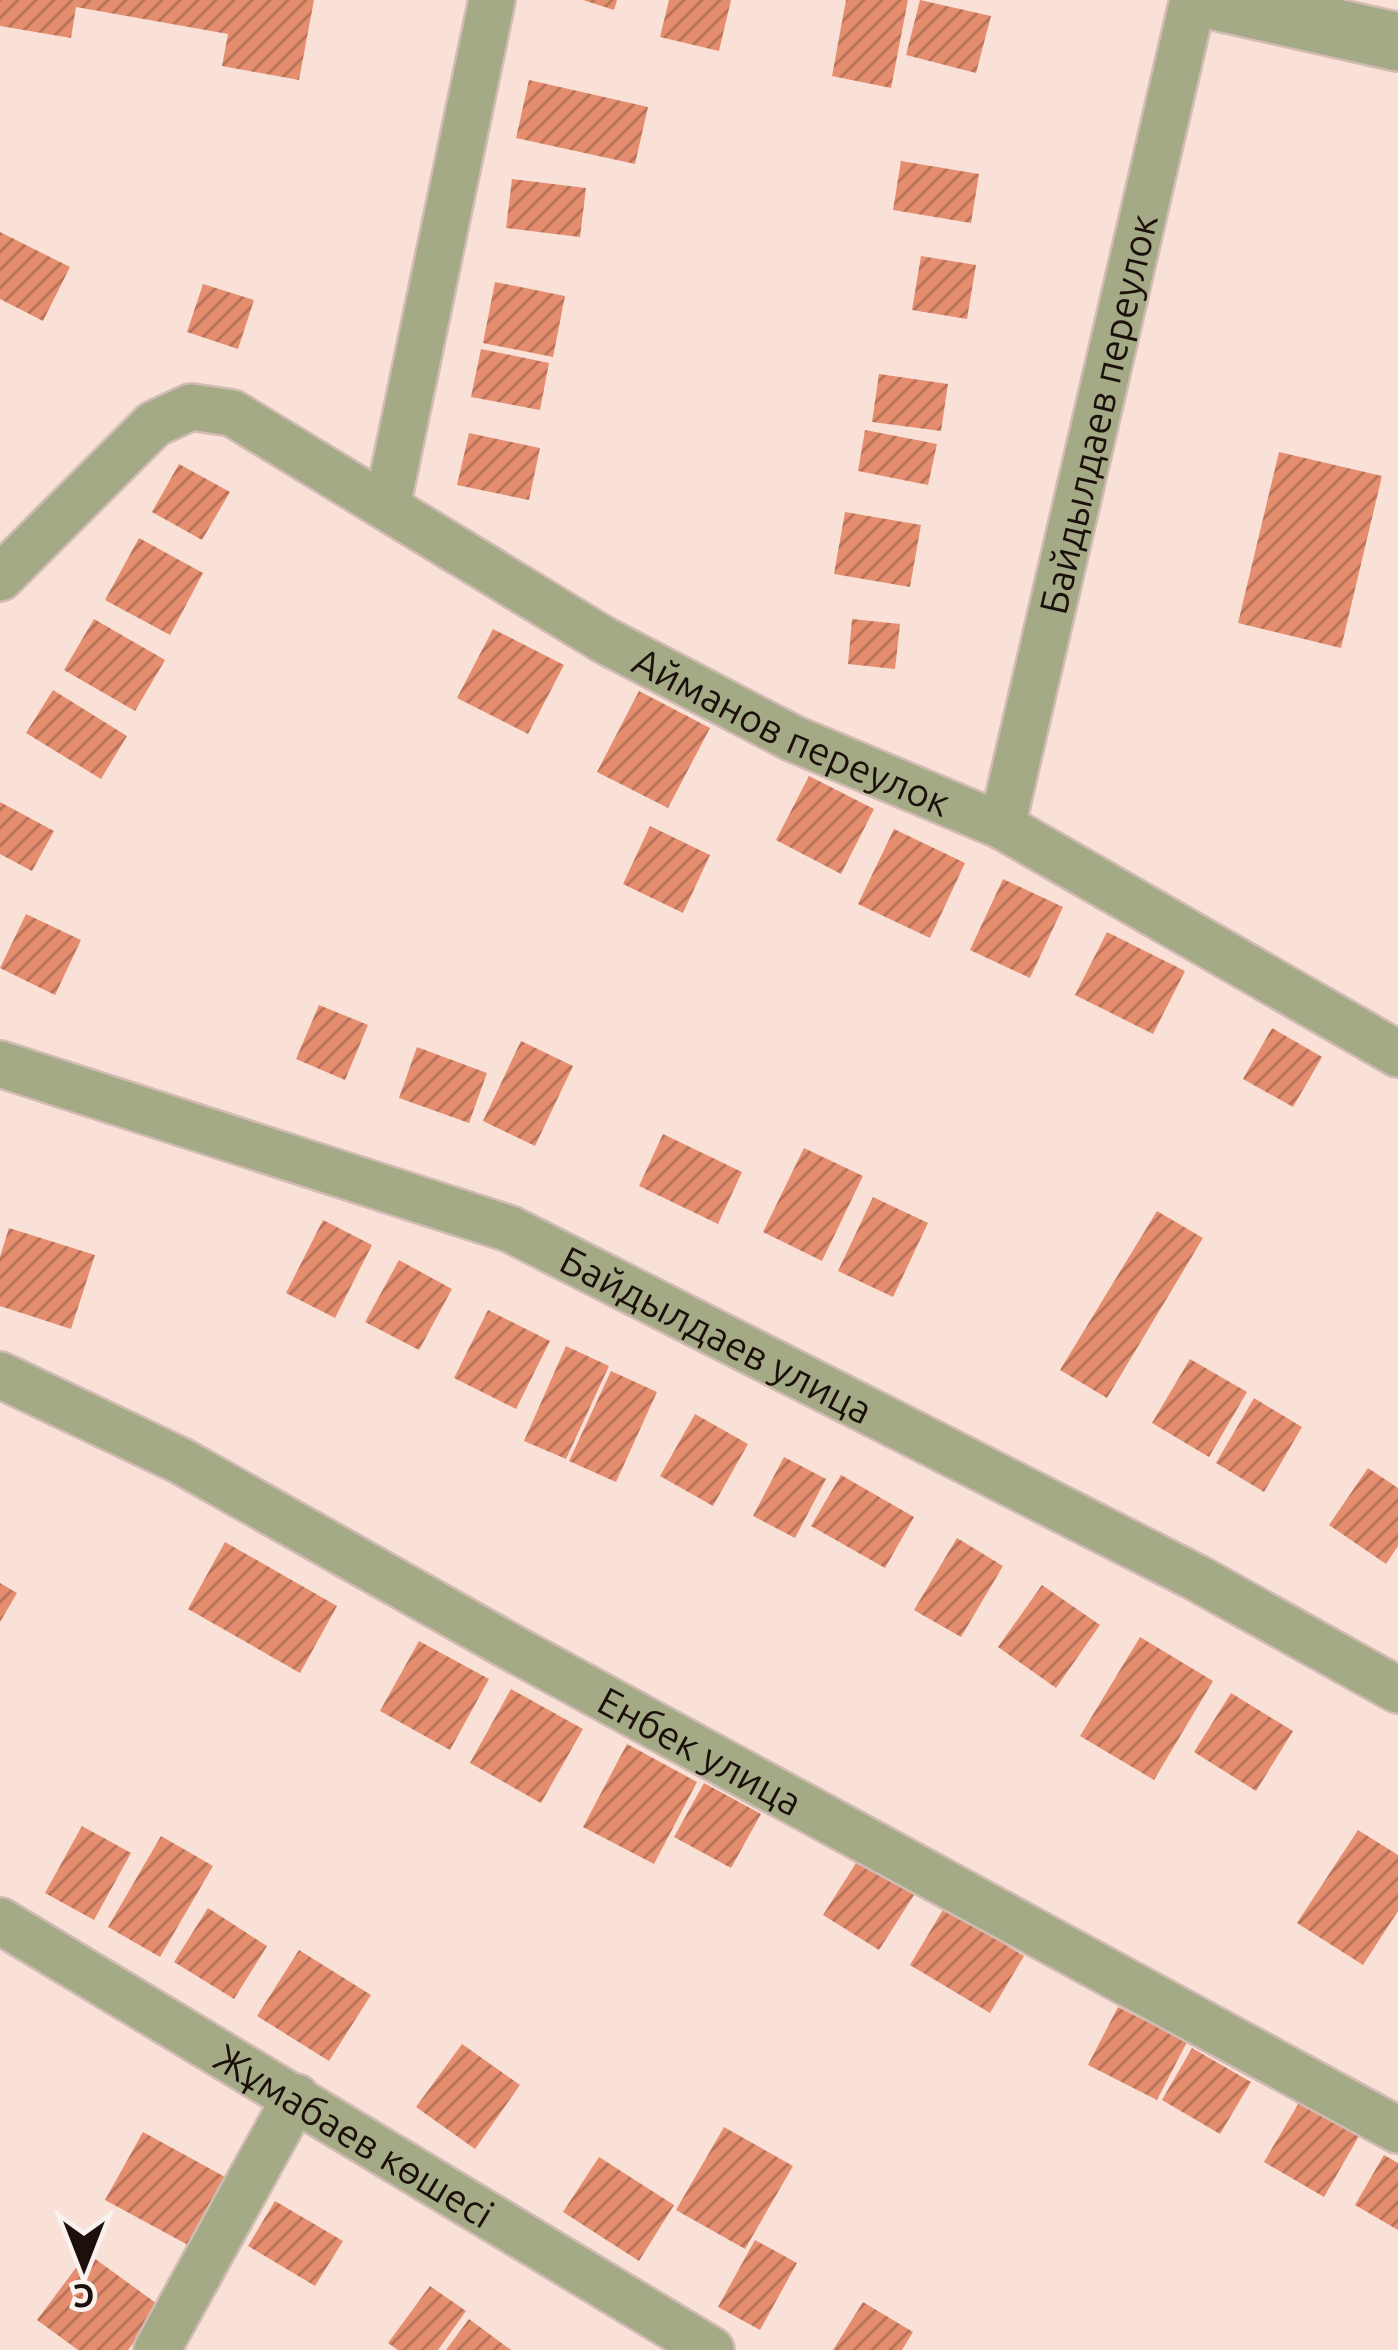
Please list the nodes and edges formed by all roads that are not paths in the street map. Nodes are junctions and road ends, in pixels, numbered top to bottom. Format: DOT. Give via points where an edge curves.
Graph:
graph roads {
  1 [pos="492,0"];
  2 [pos="1193,0"];
  3 [pos="1211,0"];
  4 [pos="1398,41"];
  5 [pos="387,506"];
  6 [pos="2,573"];
  7 [pos="1002,826"];
  8 [pos="1398,1054"];
  9 [pos="0,1064"];
  10 [pos="0,1376"];
  11 [pos="1398,1690"];
  12 [pos="0,1921"];
  13 [pos="296,2097"];
  14 [pos="1398,2130"];
  15 [pos="157,2350"];
  16 [pos="711,2350"];
  1 -- 5 [label="street"];
  2 -- 7 [label="street, Байдылдаев переулок"];
  3 -- 4 [label="street"];
  5 -- 6 [label="street, Айманов переулок" via="232,413 191,406 154,424"];
  5 -- 7 [label="street, Айманов переулок" via="666,673 792,738"];
  7 -- 8 [label="street, Айманов переулок"];
  9 -- 11 [label="street, Байдылдаев улица" via="510,1229 1197,1578"];
  10 -- 14 [label="street, Енбек улица" via="182,1461"];
  12 -- 13 [label="street, Жұмабаев көшесі"];
  13 -- 15 [label="street"];
  13 -- 16 [label="street, Жұмабаев көшесі"];
}
